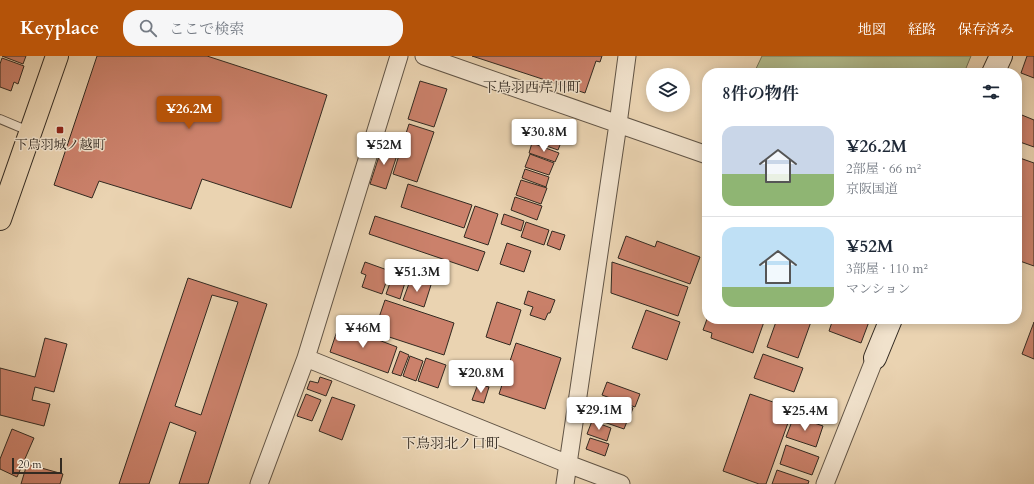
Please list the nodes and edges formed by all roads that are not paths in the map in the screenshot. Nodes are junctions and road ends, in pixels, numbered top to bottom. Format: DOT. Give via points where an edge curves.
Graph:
graph roads {
  1 [pos="57,56"];
  2 [pos="399,56"];
  3 [pos="424,56"];
  4 [pos="627,56"];
  5 [pos="1001,56"];
  6 [pos="995,68"];
  7 [pos="0,119"];
  8 [pos="618,124"];
  9 [pos="30,132"];
  10 [pos="702,153"];
  11 [pos="0,218"];
  12 [pos="889,324"];
  13 [pos="306,358"];
  14 [pos="875,358"];
  15 [pos="568,464"];
  16 [pos="259,484"];
  17 [pos="565,484"];
  18 [pos="621,484"];
  19 [pos="825,484"];
  1 -- 9 [label="highway"];
  2 -- 13 [label="street"];
  3 -- 8 [label="street"];
  4 -- 8 [label="street"];
  5 -- 6 [label="street"];
  7 -- 9 [label="lane"];
  8 -- 10 [label="street"];
  8 -- 15 [label="street"];
  9 -- 11 [label="highway"];
  12 -- 14 [label="street"];
  13 -- 15 [label="street"];
  13 -- 16 [label="street"];
  14 -- 19 [label="street"];
  15 -- 17 [label="street"];
  15 -- 18 [label="street"];
}
